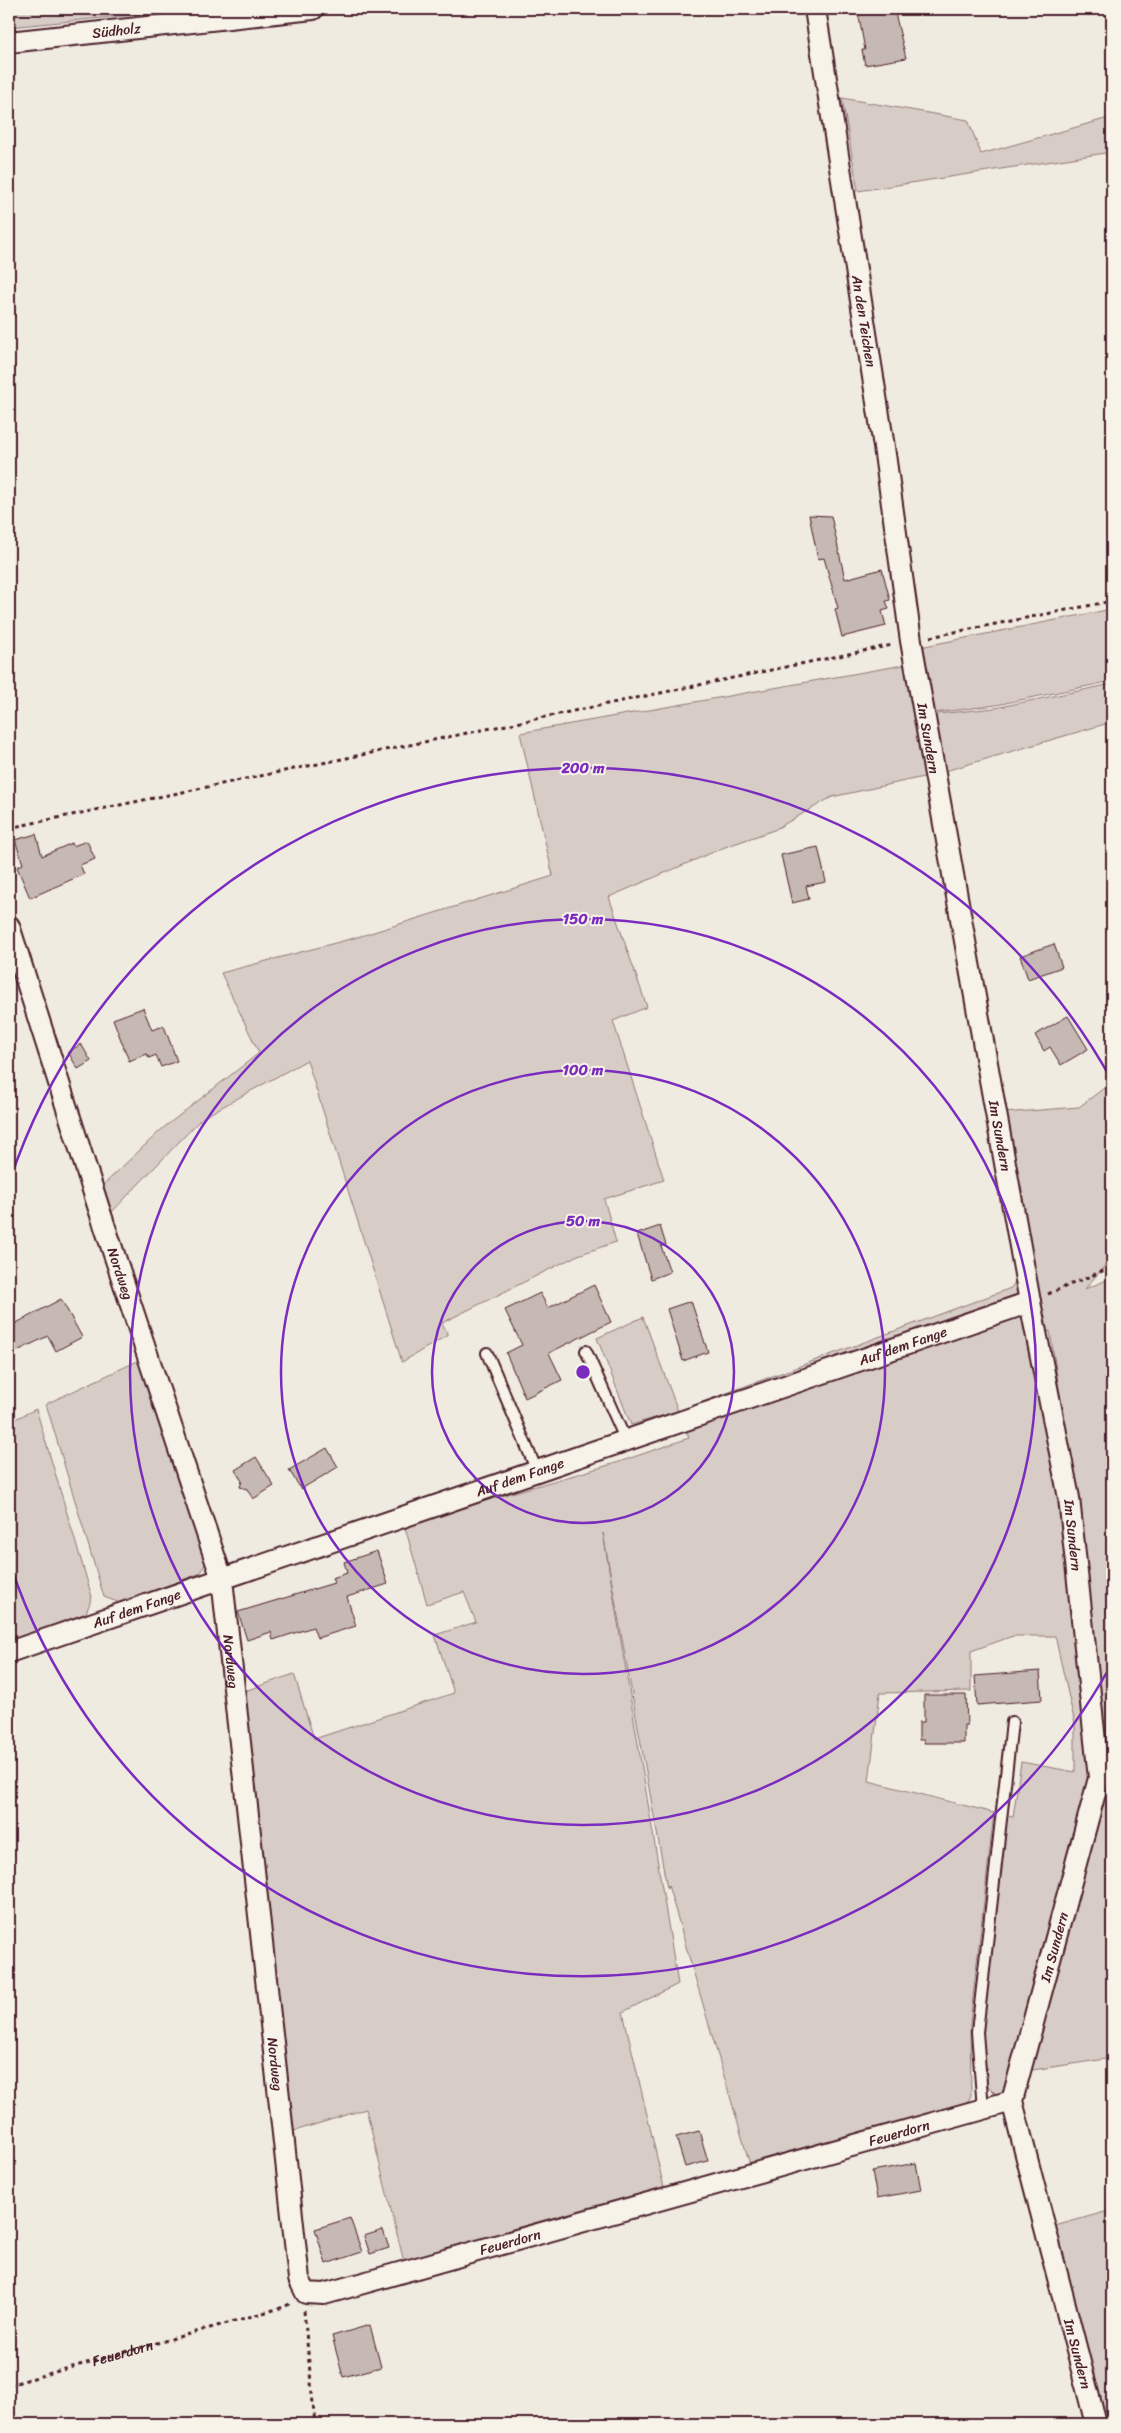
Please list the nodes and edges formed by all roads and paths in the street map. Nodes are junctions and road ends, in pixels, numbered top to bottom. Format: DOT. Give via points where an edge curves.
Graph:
graph roads {
  1 [pos="313,9"];
  2 [pos="815,9"];
  3 [pos="9,42"];
  4 [pos="1112,601"];
  5 [pos="910,638"];
  6 [pos="9,828"];
  7 [pos="9,926"];
  8 [pos="1112,1267"];
  9 [pos="1030,1302"];
  10 [pos="586,1351"];
  11 [pos="487,1354"];
  12 [pos="626,1440"];
  13 [pos="537,1471"];
  14 [pos="222,1579"];
  15 [pos="9,1652"];
  16 [pos="1012,1722"];
  17 [pos="1012,2101"];
  18 [pos="983,2109"];
  19 [pos="306,2293"];
  20 [pos="9,2385"];
  21 [pos="315,2424"];
  22 [pos="1096,2424"];
  1 -- 3 [label="street, Südholz"];
  2 -- 5 [label="street, An den Teichen" via="884,447"];
  4 -- 5 [label="path"];
  5 -- 6 [label="path"];
  5 -- 9 [label="street, Im Sundern"];
  7 -- 14 [label="street, Nordweg"];
  8 -- 9 [label="path"];
  9 -- 12 [label="street, Auf dem Fange"];
  9 -- 17 [label="street, Im Sundern" via="1069,1498 1099,1778"];
  10 -- 12 [label="lane"];
  11 -- 13 [label="lane"];
  12 -- 13 [label="street, Auf dem Fange"];
  13 -- 14 [label="street, Auf dem Fange"];
  14 -- 15 [label="street, Auf dem Fange"];
  14 -- 19 [label="street, Nordweg" via="299,2279"];
  16 -- 18 [label="lane" via="977,2032"];
  17 -- 18 [label="street, Feuerdorn"];
  17 -- 22 [label="street, Im Sundern"];
  18 -- 19 [label="street, Feuerdorn" via="324,2294"];
  19 -- 20 [label="path, Feuerdorn" via="284,2307"];
  19 -- 21 [label="path" via="304,2314"];
}
